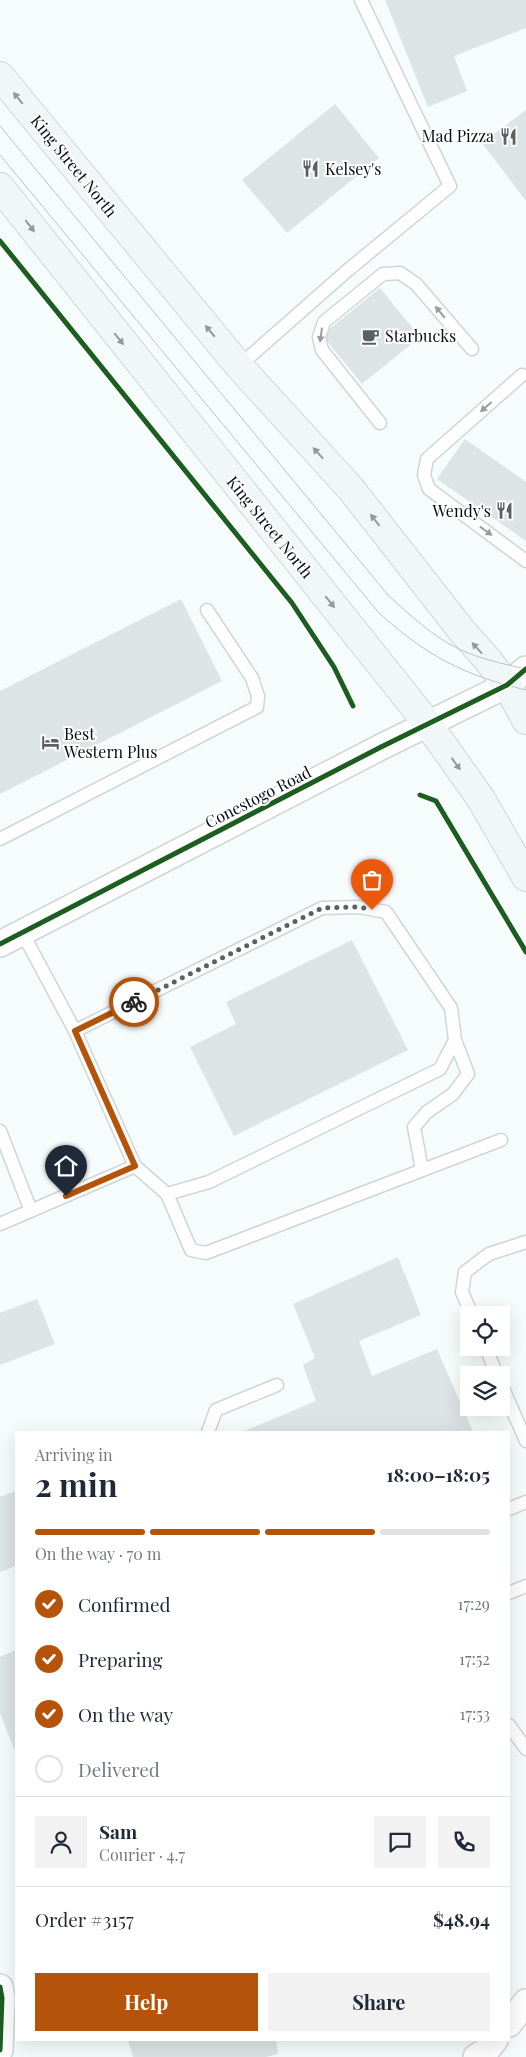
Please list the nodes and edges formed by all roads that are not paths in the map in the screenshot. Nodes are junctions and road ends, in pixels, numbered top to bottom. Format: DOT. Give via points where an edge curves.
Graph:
graph roads {
  1 [pos="361,0"];
  2 [pos="0,76"];
  3 [pos="0,187"];
  4 [pos="472,349"];
  5 [pos="239,366"];
  6 [pos="522,375"];
  7 [pos="380,423"];
  8 [pos="526,560"];
  9 [pos="207,610"];
  10 [pos="520,680"];
  11 [pos="526,720"];
  12 [pos="428,724"];
  13 [pos="0,839"];
  14 [pos="526,877"];
  15 [pos="22,932"];
  16 [pos="0,944"];
  17 [pos="75,1031"];
  18 [pos="455,1040"];
  19 [pos="0,1131"];
  20 [pos="501,1140"];
  21 [pos="135,1166"];
  22 [pos="422,1170"];
  23 [pos="167,1194"];
  24 [pos="31,1211"];
  25 [pos="0,1224"];
  26 [pos="526,1242"];
  27 [pos="468,1306"];
  28 [pos="277,1385"];
  29 [pos="510,1405"];
  30 [pos="208,1431"];
  31 [pos="526,1441"];
  32 [pos="526,1502"];
  33 [pos="510,1509"];
  34 [pos="526,1586"];
  35 [pos="510,1592"];
  36 [pos="510,1726"];
  37 [pos="526,1749"];
  38 [pos="0,1987"];
  39 [pos="494,2041"];
  40 [pos="0,2050"];
  41 [pos="476,2057"];
  1 -- 5 [label="lane" via="450,186"];
  5 -- 2 [label="main road, King Street North, one-way"];
  3 -- 12 [label="main road, King Street North, one-way"];
  4 -- 7 [label="lane, one-way" via="416,284 400,273 383,274 324,322 319,337 322,350"];
  10 -- 5 [label="main road, King Street North, one-way" via="487,659 462,632 351,489"];
  6 -- 8 [label="lane, one-way" via="427,459 424,475 429,489"];
  9 -- 13 [label="lane" via="252,678 258,696 257,707"];
  10 -- 11 [label="main road, King Street North"];
  10 -- 12 [label="street, Conestogo Road"];
  12 -- 14 [label="main road, King Street North, one-way" via="481,800"];
  12 -- 15 [label="street, Conestogo Road"];
  15 -- 16 [label="street, Conestogo Road"];
  15 -- 17 [label="lane"];
  17 -- 18 [label="lane" via="322,908 359,907 386,912 451,1008"];
  17 -- 21 [label="lane"];
  18 -- 22 [label="lane" via="468,1074 453,1094 427,1112 414,1127"];
  18 -- 23 [label="lane" via="440,1069 209,1182"];
  19 -- 24 [label="lane"];
  20 -- 22 [label="lane"];
  21 -- 23 [label="lane"];
  21 -- 24 [label="lane"];
  22 -- 23 [label="lane" via="206,1253 191,1250"];
  24 -- 25 [label="lane"];
  26 -- 27 [label="lane" via="489,1254 465,1272 462,1292"];
  28 -- 30 [label="lane" via="216,1410"];
  29 -- 31 [label="lane"];
  32 -- 33 [label="lane"];
  34 -- 35 [label="lane"];
  36 -- 37 [label="lane"];
  38 -- 40 [label="street"];
  39 -- 41 [label="street"];
}
